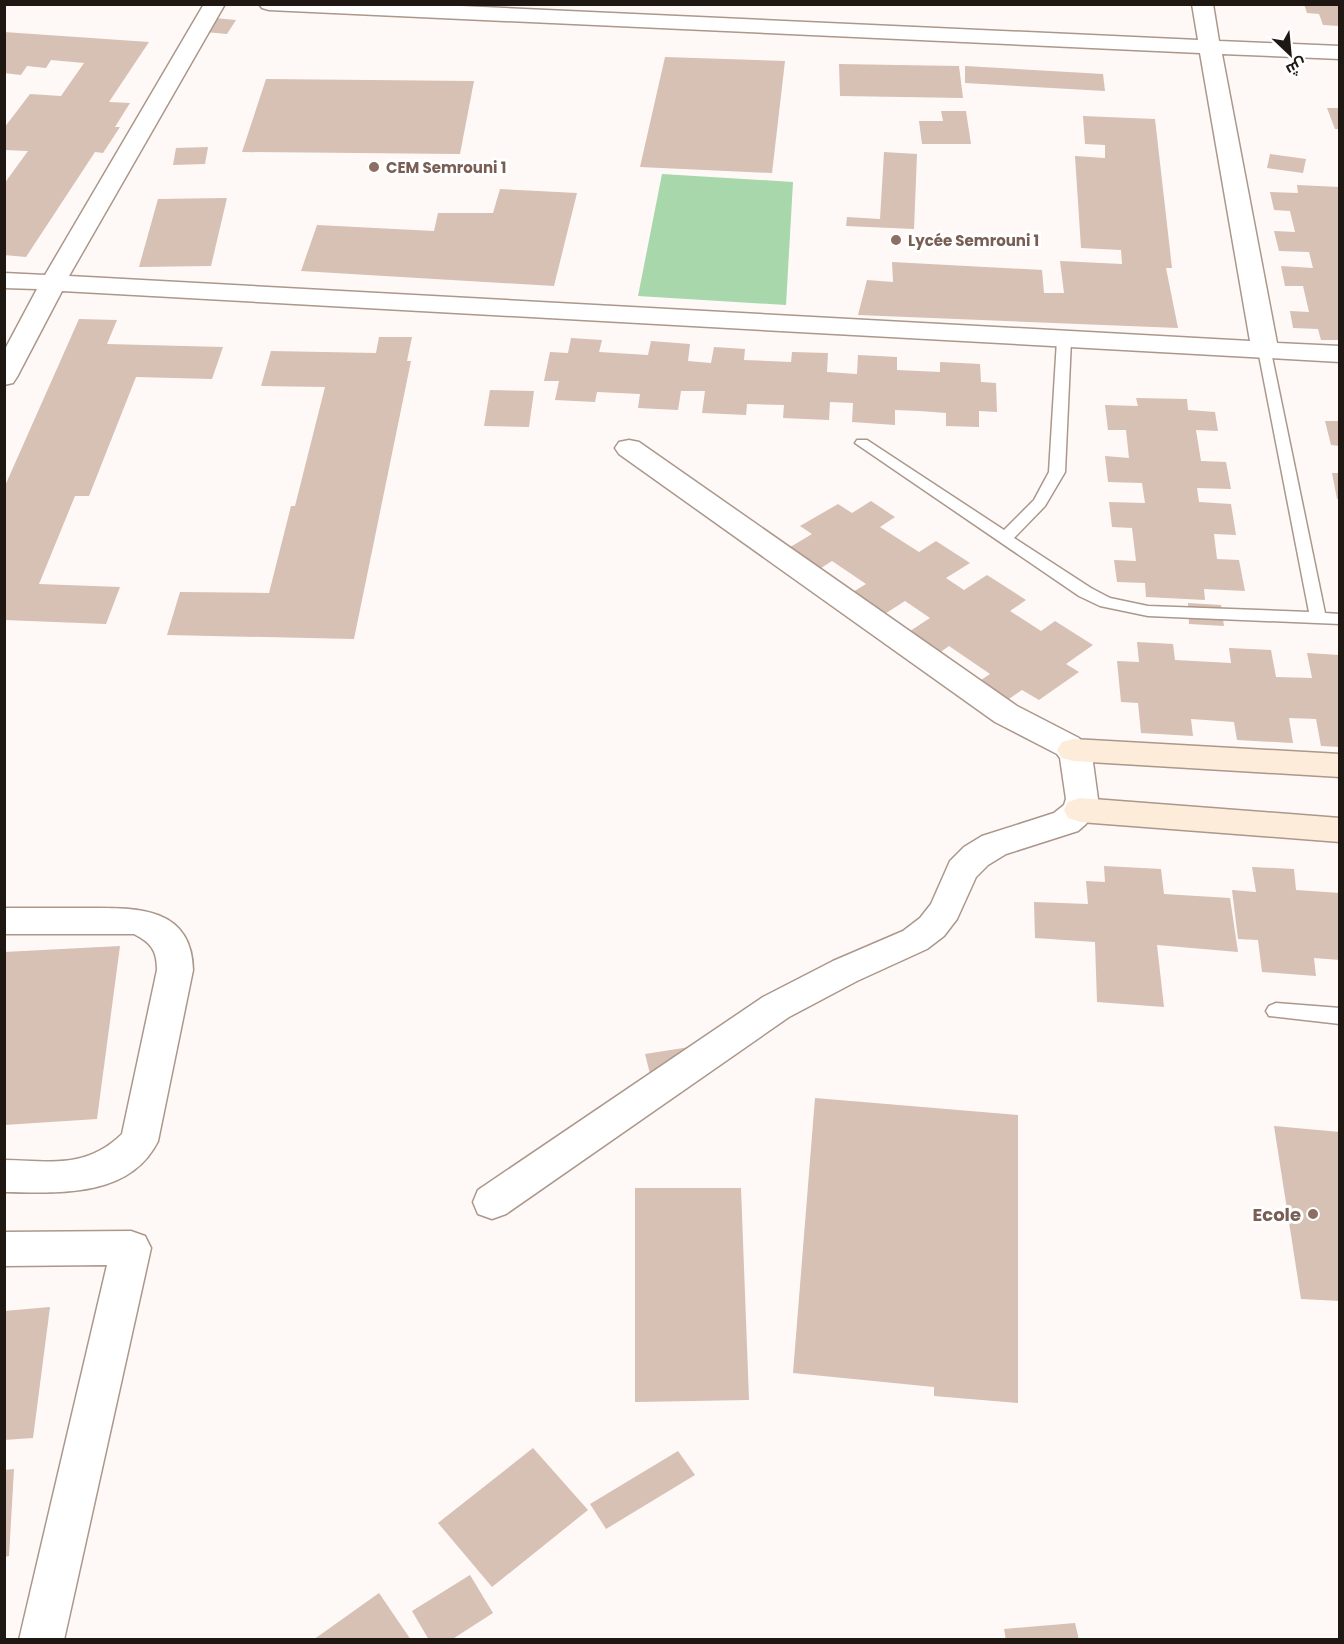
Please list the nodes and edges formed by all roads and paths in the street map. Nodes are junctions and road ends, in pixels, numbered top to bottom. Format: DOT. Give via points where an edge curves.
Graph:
graph roads {
  1 [pos="215,4"];
  2 [pos="269,4"];
  3 [pos="657,4"];
  4 [pos="1075,21"];
  5 [pos="1183,24"];
  6 [pos="1212,26"];
  7 [pos="1340,53"];
  8 [pos="4,280"];
  9 [pos="54,283"];
  10 [pos="1064,340"];
  11 [pos="1265,350"];
  12 [pos="1340,354"];
  13 [pos="4,377"];
  14 [pos="862,443"];
  15 [pos="629,448"];
  16 [pos="1005,538"];
  17 [pos="1318,618"];
  18 [pos="1340,619"];
  19 [pos="1073,750"];
  20 [pos="1340,766"];
  21 [pos="1080,810"];
  22 [pos="1340,830"];
  23 [pos="4,921"];
  24 [pos="1276,1011"];
  25 [pos="1340,1016"];
  26 [pos="4,1176"];
  27 [pos="492,1202"];
  28 [pos="4,1249"];
  29 [pos="40,1640"];
  1 -- 9 [label="street"];
  2 -- 6 [label="street"];
  3 -- 4 [label="street"];
  5 -- 6 [label="street"];
  6 -- 7 [label="street"];
  6 -- 11 [label="street"];
  8 -- 9 [label="street"];
  9 -- 10 [label="street"];
  9 -- 13 [label="street"];
  10 -- 11 [label="street"];
  10 -- 16 [label="lane" via="1057,472 1040,503"];
  11 -- 12 [label="street"];
  11 -- 17 [label="lane"];
  14 -- 16 [label="lane"];
  15 -- 19 [label="street" via="1006,714"];
  16 -- 17 [label="lane" via="1085,592 1127,608"];
  17 -- 18 [label="lane"];
  19 -- 20 [label="street"];
  19 -- 21 [label="street" via="1078,759"];
  21 -- 22 [label="street"];
  21 -- 27 [label="street" via="1066,822 994,845 976,856 962,870 945,910 915,940 776,1008"];
  23 -- 26 [label="street" via="137,921 157,929 171,944 176,957 139,1141 113,1166 95,1173 76,1177"];
  24 -- 25 [label="lane"];
  28 -- 29 [label="street" via="131,1248"];
}
